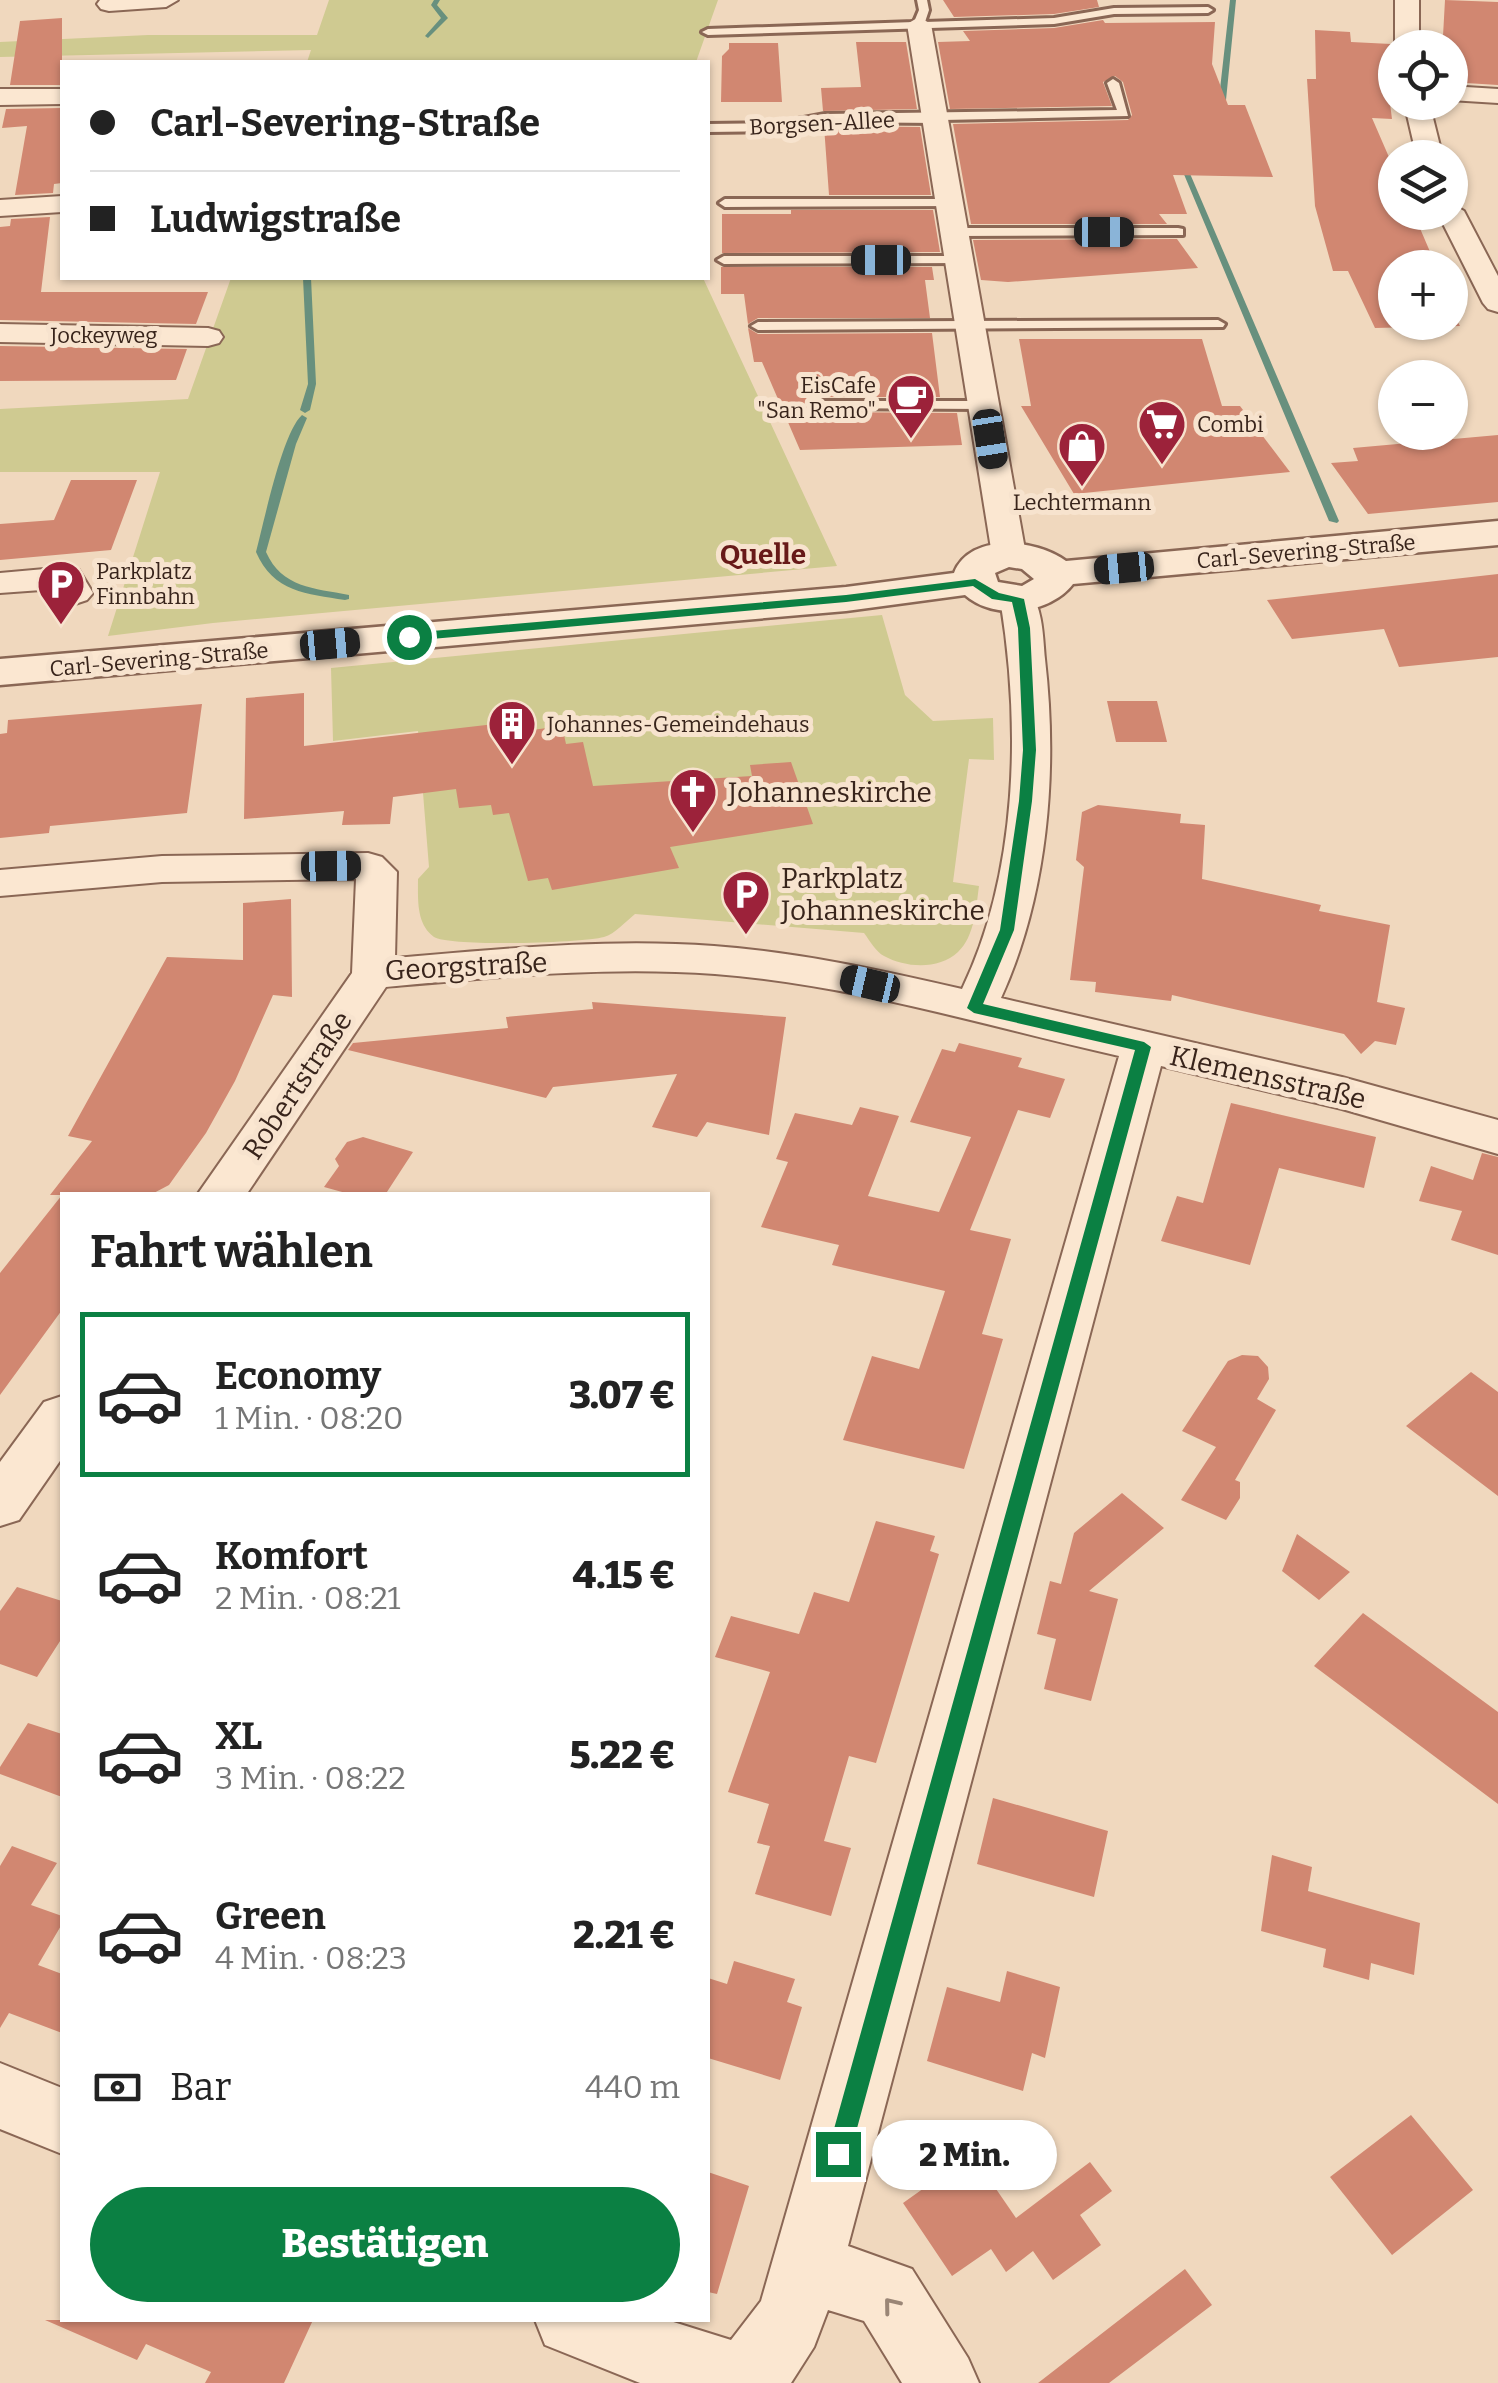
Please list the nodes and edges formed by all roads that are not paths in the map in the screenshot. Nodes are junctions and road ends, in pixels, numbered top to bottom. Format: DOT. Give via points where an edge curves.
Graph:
graph roads {
  1 [pos="166,0"];
  2 [pos="1407,0"];
  3 [pos="109,4"];
  4 [pos="1208,10"];
  5 [pos="920,12"];
  6 [pos="1408,30"];
  7 [pos="708,32"];
  8 [pos="1113,84"];
  9 [pos="1468,95"];
  10 [pos="1498,96"];
  11 [pos="0,97"];
  12 [pos="60,98"];
  13 [pos="936,117"];
  14 [pos="710,128"];
  15 [pos="726,203"];
  16 [pos="950,203"];
  17 [pos="60,204"];
  18 [pos="0,208"];
  19 [pos="1462,230"];
  20 [pos="1178,232"];
  21 [pos="957,246"];
  22 [pos="724,260"];
  23 [pos="1490,274"];
  24 [pos="1498,303"];
  25 [pos="972,324"];
  26 [pos="1218,324"];
  27 [pos="758,326"];
  28 [pos="0,333"];
  29 [pos="208,337"];
  30 [pos="817,405"];
  31 [pos="984,405"];
  32 [pos="1498,533"];
  33 [pos="1009,555"];
  34 [pos="1054,574"];
  35 [pos="975,582"];
  36 [pos="0,583"];
  37 [pos="74,593"];
  38 [pos="1018,599"];
  39 [pos="0,672"];
  40 [pos="0,882"];
  41 [pos="373,974"];
  42 [pos="974,1008"];
  43 [pos="1144,1047"];
  44 [pos="1498,1137"];
  45 [pos="223,1192"];
  46 [pos="60,1420"];
  47 [pos="0,1504"];
  48 [pos="0,2096"];
  49 [pos="60,2120"];
  50 [pos="807,2268"];
  51 [pos="575,2322"];
  52 [pos="748,2382"];
  53 [pos="943,2383"];
  1 -- 3 [label="street"];
  2 -- 6 [label="street"];
  4 -- 5 [label="lane" via="1114,11 1054,21"];
  5 -- 7 [label="lane"];
  5 -- 13 [label="street, Borgsen-Allee"];
  8 -- 13 [label="lane, Borgsen-Allee" via="1124,113"];
  9 -- 10 [label="street"];
  11 -- 12 [label="street"];
  13 -- 14 [label="lane, Borgsen-Allee"];
  13 -- 16 [label="street, Borgsen-Allee"];
  15 -- 16 [label="lane"];
  16 -- 21 [label="street, Borgsen-Allee"];
  17 -- 18 [label="street"];
  19 -- 23 [label="street"];
  20 -- 21 [label="lane"];
  21 -- 22 [label="lane"];
  21 -- 25 [label="street, Borgsen-Allee"];
  23 -- 24 [label="street"];
  25 -- 26 [label="lane"];
  25 -- 27 [label="lane"];
  25 -- 31 [label="street, Borgsen-Allee"];
  28 -- 29 [label="street, Jockeyweg"];
  30 -- 31 [label="lane"];
  31 -- 33 [label="street, Borgsen-Allee"];
  32 -- 34 [label="street, Carl-Severing-Straße"];
  33 -- 34 [label="street" via="1042,562"];
  33 -- 35 [label="street" via="979,564"];
  34 -- 38 [label="street" via="1043,594"];
  35 -- 38 [label="street" via="996,596"];
  35 -- 39 [label="street, Carl-Severing-Straße" via="846,599"];
  36 -- 37 [label="street" via="67,577"];
  38 -- 42 [label="street" via="1030,750 1026,801 1007,930"];
  40 -- 41 [label="street, Georgstraße" via="162,869 368,866 377,872"];
  41 -- 42 [label="street, Georgstraße" via="631,958 717,961 836,976"];
  41 -- 45 [label="street, Robertstraße"];
  42 -- 43 [label="street, Klemensstraße"];
  43 -- 44 [label="street, Klemensstraße"];
  43 -- 50 [label="street"];
  46 -- 47 [label="street"];
  48 -- 49 [label="street"];
  50 -- 52 [label="street" via="789,2322"];
  53 -- 50 [label="street, one-way" via="886,2294"];
  51 -- 52 [label="street"];
}
